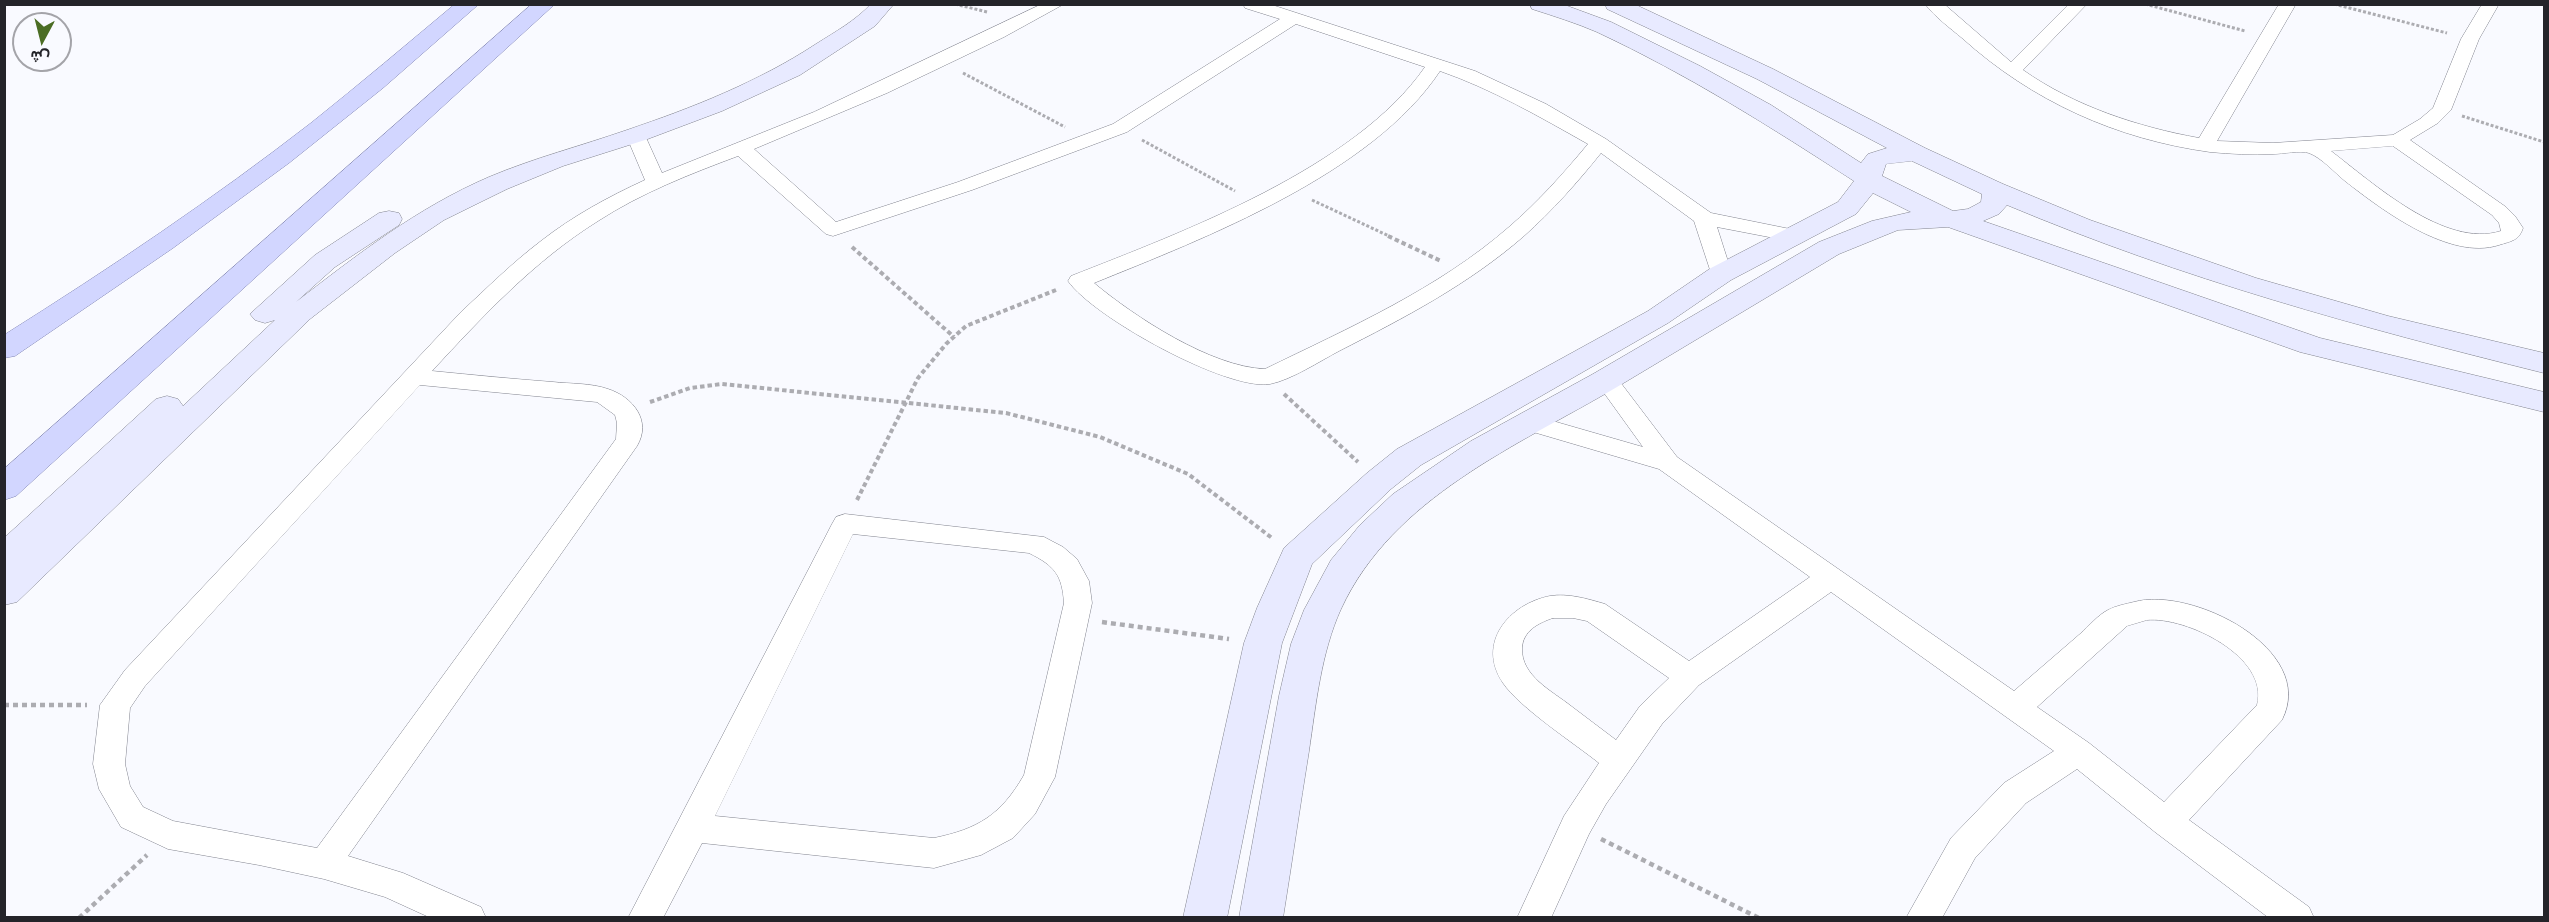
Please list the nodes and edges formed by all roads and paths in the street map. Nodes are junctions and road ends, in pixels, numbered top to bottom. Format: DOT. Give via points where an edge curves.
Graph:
graph roads {
  1 [pos="469,4"];
  2 [pos="545,4"];
  3 [pos="860,4"];
  4 [pos="884,4"];
  5 [pos="1056,4"];
  6 [pos="1251,4"];
  7 [pos="1615,4"];
  8 [pos="1933,4"];
  9 [pos="2079,4"];
  10 [pos="2145,4"];
  11 [pos="2288,4"];
  12 [pos="2334,4"];
  13 [pos="2491,4"];
  14 [pos="1549,5"];
  15 [pos="1294,18"];
  16 [pos="2268,37"];
  17 [pos="2470,39"];
  18 [pos="938,61"];
  19 [pos="1436,64"];
  20 [pos="2012,71"];
  21 [pos="2442,110"];
  22 [pos="1120,128"];
  23 [pos="636,135"];
  24 [pos="1091,140"];
  25 [pos="2397,140"];
  26 [pos="2544,142"];
  27 [pos="1599,143"];
  28 [pos="2205,145"];
  29 [pos="2312,146"];
  30 [pos="740,147"];
  31 [pos="1916,153"];
  32 [pos="1869,179"];
  33 [pos="656,183"];
  34 [pos="1285,188"];
  35 [pos="1994,190"];
  36 [pos="1257,203"];
  37 [pos="1704,218"];
  38 [pos="1951,218"];
  39 [pos="833,230"];
  40 [pos="1795,236"];
  41 [pos="1829,248"];
  42 [pos="1463,272"];
  43 [pos="1721,274"];
  44 [pos="1079,281"];
  45 [pos="1671,324"];
  46 [pos="954,337"];
  47 [pos="4,349"];
  48 [pos="2544,363"];
  49 [pos="415,377"];
  50 [pos="1264,377"];
  51 [pos="1606,379"];
  52 [pos="2544,402"];
  53 [pos="906,403"];
  54 [pos="627,412"];
  55 [pos="1467,423"];
  56 [pos="1532,423"];
  57 [pos="1490,445"];
  58 [pos="1668,463"];
  59 [pos="1379,481"];
  60 [pos="4,488"];
  61 [pos="845,524"];
  62 [pos="1297,557"];
  63 [pos="4,559"];
  64 [pos="1340,574"];
  65 [pos="1830,578"];
  66 [pos="4,592"];
  67 [pos="1075,618"];
  68 [pos="1263,643"];
  69 [pos="1689,677"];
  70 [pos="4,705"];
  71 [pos="115,705"];
  72 [pos="2015,708"];
  73 [pos="2078,752"];
  74 [pos="1619,760"];
  75 [pos="2166,822"];
  76 [pos="1576,826"];
  77 [pos="693,828"];
  78 [pos="168,836"];
  79 [pos="324,864"];
  80 [pos="79,918"];
  81 [pos="469,918"];
  82 [pos="645,918"];
  83 [pos="1205,918"];
  84 [pos="1261,918"];
  85 [pos="1534,918"];
  86 [pos="1759,918"];
  87 [pos="1923,918"];
  88 [pos="2297,918"];
  1 -- 47 [label="main road" via="257,175 90,294"];
  2 -- 60 [label="main road"];
  3 -- 63 [label="street" via="818,35 755,72 681,104 489,169 418,201 361,237 325,261 275,305"];
  4 -- 23 [label="street" via="867,21 792,70"];
  5 -- 18 [label="street"];
  6 -- 15 [label="street"];
  7 -- 31 [label="street" via="1766,74"];
  8 -- 20 [label="street"];
  9 -- 20 [label="street"];
  10 -- 16 [label="path"];
  11 -- 16 [label="street"];
  12 -- 17 [label="path"];
  13 -- 17 [label="street"];
  14 -- 32 [label="street" via="1692,71 1762,110"];
  15 -- 19 [label="street"];
  15 -- 22 [label="street"];
  16 -- 28 [label="street"];
  17 -- 21 [label="street"];
  18 -- 24 [label="path"];
  18 -- 30 [label="street" via="820,116"];
  19 -- 27 [label="street" via="1530,104"];
  19 -- 34 [label="street" via="1418,91 1388,119"];
  20 -- 28 [label="street" via="2084,111"];
  21 -- 25 [label="street"];
  21 -- 26 [label="path"];
  22 -- 24 [label="street"];
  22 -- 36 [label="path"];
  23 -- 33 [label="street"];
  23 -- 66 [label="street" via="498,183 435,214 377,253 300,313"];
  24 -- 39 [label="street"];
  25 -- 29 [label="street"];
  25 -- 29 [label="street" via="2499,211 2512,228 2510,235 2490,242 2438,233 2409,217"];
  27 -- 37 [label="street"];
  27 -- 42 [label="street" via="1561,189 1522,226"];
  28 -- 29 [label="street"];
  30 -- 33 [label="street"];
  30 -- 39 [label="street"];
  31 -- 32 [label="street" via="1875,160"];
  31 -- 35 [label="street"];
  32 -- 38 [label="street" via="1902,199"];
  32 -- 40 [label="street" via="1847,207"];
  33 -- 49 [label="street" via="596,213 527,262 469,317"];
  34 -- 36 [label="street"];
  34 -- 42 [label="path"];
  35 -- 38 [label="street" via="1996,200 1985,212"];
  35 -- 48 [label="street" via="2123,242 2246,284 2380,323"];
  36 -- 44 [label="street"];
  37 -- 40 [label="street"];
  37 -- 43 [label="street"];
  38 -- 41 [label="street" via="1900,222"];
  38 -- 52 [label="street" via="2311,345"];
  39 -- 46 [label="path"];
  40 -- 41 [label="street"];
  40 -- 43 [label="street"];
  41 -- 45 [label="street"];
  42 -- 50 [label="street" via="1381,321"];
  43 -- 45 [label="street"];
  44 -- 46 [label="path" via="966,326"];
  44 -- 50 [label="street" via="1114,311 1167,344 1225,367"];
  45 -- 51 [label="street"];
  45 -- 55 [label="street"];
  46 -- 53 [label="path" via="918,378"];
  49 -- 54 [label="street" via="602,395"];
  49 -- 71 [label="street" via="220,585"];
  50 -- 59 [label="path"];
  51 -- 56 [label="street"];
  51 -- 58 [label="street"];
  53 -- 54 [label="path" via="722,384 690,388"];
  53 -- 61 [label="path"];
  53 -- 62 [label="path" via="1006,413 1100,437 1188,474"];
  54 -- 79 [label="street" via="631,425 628,440"];
  55 -- 57 [label="street"];
  55 -- 59 [label="street" via="1409,457"];
  56 -- 57 [label="street"];
  56 -- 58 [label="street"];
  57 -- 64 [label="street" via="1395,511"];
  58 -- 65 [label="street"];
  59 -- 62 [label="street"];
  61 -- 67 [label="street" via="1035,544 1055,553 1070,567 1078,584"];
  61 -- 77 [label="street"];
  62 -- 64 [label="street"];
  62 -- 68 [label="street"];
  64 -- 84 [label="street" via="1304,658"];
  65 -- 69 [label="street"];
  65 -- 72 [label="street"];
  67 -- 68 [label="path"];
  67 -- 77 [label="street" via="1039,777 1024,804 1001,828 969,845 934,853"];
  68 -- 83 [label="street"];
  69 -- 74 [label="street" via="1651,715"];
  69 -- 74 [label="street" via="1595,612 1551,607 1517,624 1508,640 1507,657 1514,675"];
  70 -- 71 [label="path"];
  71 -- 78 [label="street" via="109,764 115,789 132,818"];
  72 -- 73 [label="street"];
  72 -- 75 [label="street" via="2117,618 2135,611 2158,609 2184,614 2235,638 2269,675 2274,694 2271,711"];
  73 -- 75 [label="street"];
  73 -- 87 [label="street" via="2015,793 1963,848"];
  74 -- 76 [label="street"];
  75 -- 88 [label="street"];
  76 -- 85 [label="street"];
  76 -- 86 [label="path"];
  77 -- 82 [label="street"];
  78 -- 79 [label="street"];
  78 -- 80 [label="path"];
  79 -- 81 [label="street" via="391,884"];
}
